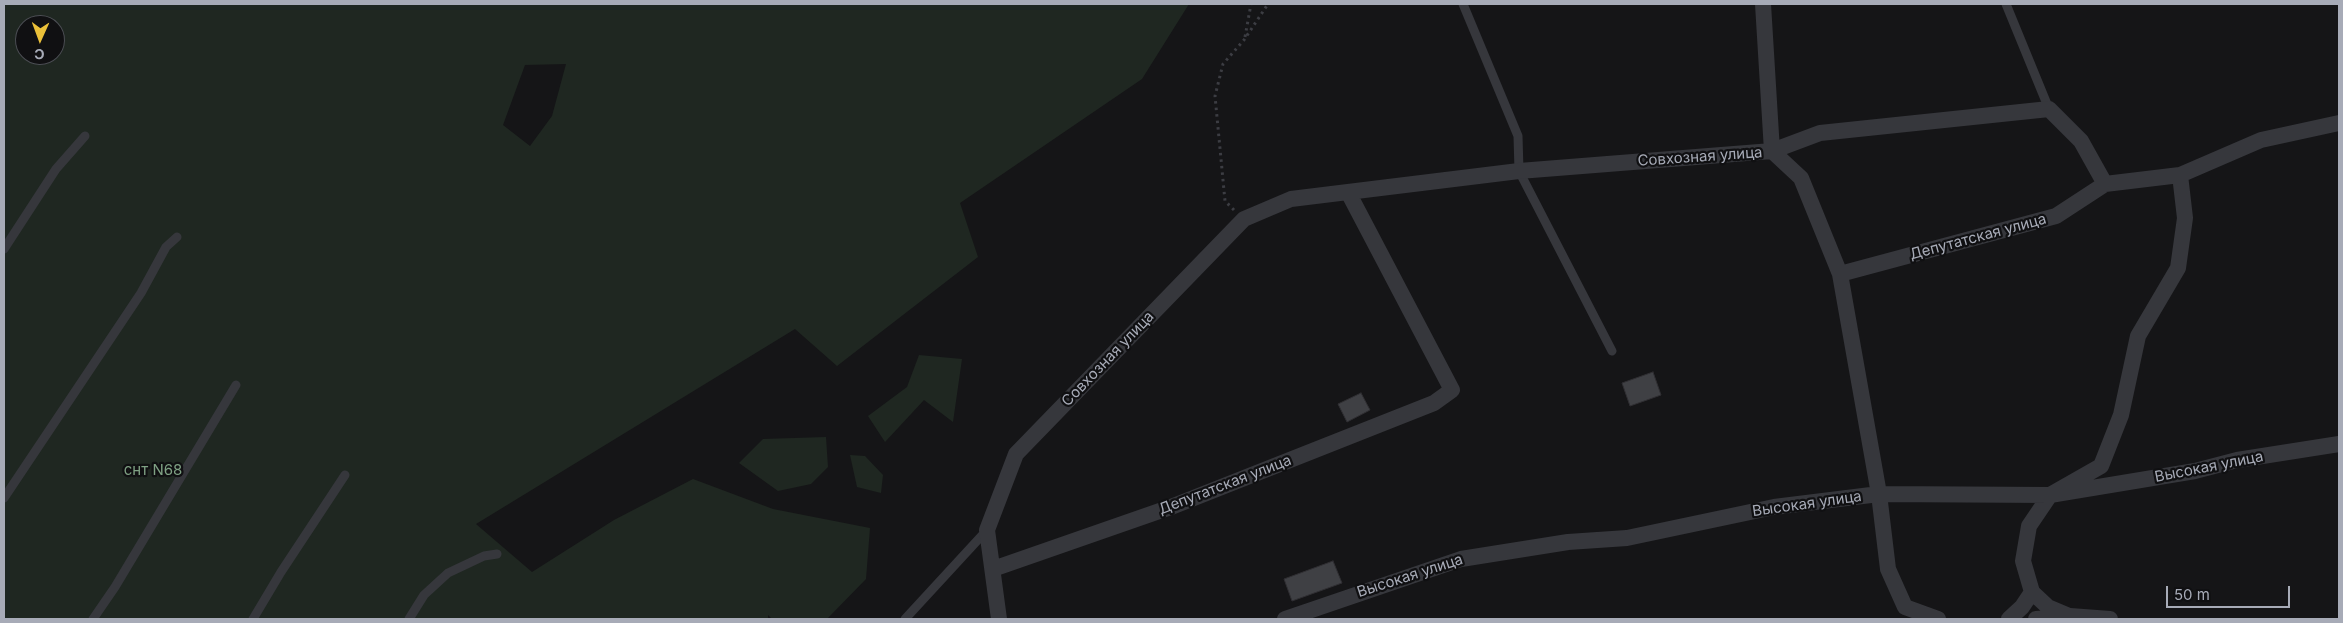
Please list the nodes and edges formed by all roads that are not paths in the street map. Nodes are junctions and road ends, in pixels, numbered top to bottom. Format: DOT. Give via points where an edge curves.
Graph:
graph roads {
  1 [pos="1463,4"];
  2 [pos="1763,4"];
  3 [pos="2006,4"];
  4 [pos="2049,109"];
  5 [pos="2339,123"];
  6 [pos="85,136"];
  7 [pos="1772,151"];
  8 [pos="1519,171"];
  9 [pos="2180,175"];
  10 [pos="2105,184"];
  11 [pos="1348,192"];
  12 [pos="177,237"];
  13 [pos="4,249"];
  14 [pos="1840,274"];
  15 [pos="1612,351"];
  16 [pos="236,384"];
  17 [pos="2339,444"];
  18 [pos="346,475"];
  19 [pos="1880,494"];
  20 [pos="2050,495"];
  21 [pos="4,498"];
  22 [pos="987,530"];
  23 [pos="497,554"];
  24 [pos="993,569"];
  25 [pos="2032,592"];
  26 [pos="2070,616"];
  27 [pos="93,619"];
  28 [pos="253,619"];
  29 [pos="409,619"];
  30 [pos="905,619"];
  31 [pos="999,619"];
  32 [pos="1285,619"];
  33 [pos="1938,619"];
  34 [pos="2009,619"];
  35 [pos="2036,619"];
  36 [pos="2110,619"];
  1 -- 8 [label="lane" via="1518,136"];
  2 -- 7 [label="street"];
  3 -- 4 [label="lane"];
  4 -- 7 [label="street, Совхозная улица" via="1820,133"];
  4 -- 10 [label="street" via="2081,141"];
  5 -- 9 [label="street, Депутатская улица" via="2261,140"];
  6 -- 13 [label="lane" via="56,169"];
  7 -- 8 [label="street, Совхозная улица"];
  7 -- 14 [label="street" via="1801,178"];
  8 -- 11 [label="street, Совхозная улица"];
  8 -- 15 [label="lane"];
  9 -- 10 [label="street, Депутатская улица"];
  9 -- 20 [label="street" via="2185,218 2178,268 2138,336 2121,415 2101,466"];
  10 -- 14 [label="street, Депутатская улица" via="2056,216"];
  11 -- 22 [label="street, Совхозная улица" via="1291,198 1244,219 1016,454"];
  11 -- 24 [label="street, Депутатская улица" via="1452,390 1434,403 1171,507"];
  12 -- 21 [label="lane" via="166,247 141,294"];
  14 -- 19 [label="street"];
  16 -- 27 [label="lane"];
  17 -- 20 [label="street, Высокая улица"];
  18 -- 28 [label="lane"];
  19 -- 20 [label="street, Высокая улица"];
  19 -- 32 [label="street, Высокая улица" via="1774,508 1627,538 1568,542 1461,559"];
  19 -- 33 [label="street" via="1888,569 1905,607"];
  20 -- 25 [label="street" via="2028,526 2023,561"];
  22 -- 24 [label="street, Совхозная улица"];
  22 -- 30 [label="lane"];
  23 -- 29 [label="lane" via="484,556 448,573 424,595"];
  24 -- 31 [label="street, Совхозная улица"];
  25 -- 26 [label="street" via="2048,607"];
  25 -- 34 [label="street"];
  26 -- 35 [label="street"];
  26 -- 36 [label="street"];
}
